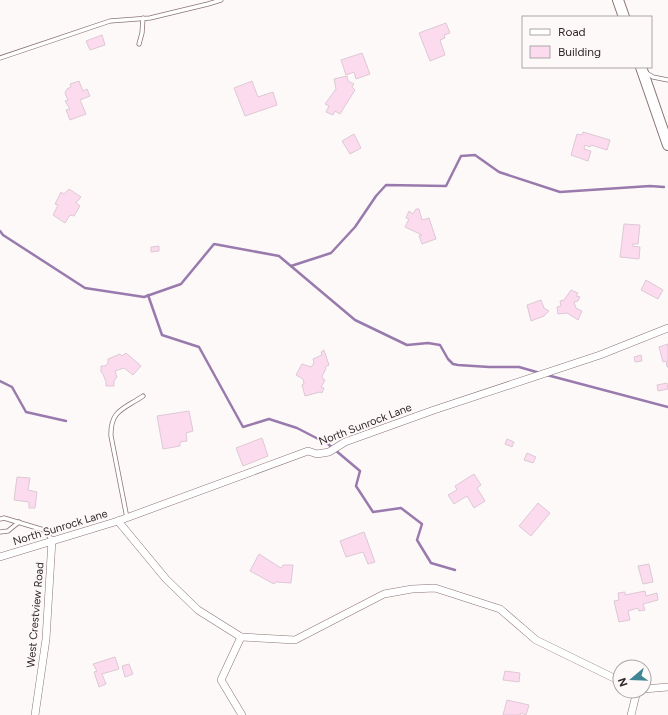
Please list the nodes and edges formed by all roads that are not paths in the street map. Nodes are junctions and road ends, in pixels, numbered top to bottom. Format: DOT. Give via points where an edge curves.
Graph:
graph roads {
  1 [pos="221,0"];
  2 [pos="618,0"];
  3 [pos="624,16"];
  4 [pos="143,18"];
  5 [pos="139,44"];
  6 [pos="0,58"];
  7 [pos="642,69"];
  8 [pos="668,80"];
  9 [pos="668,145"];
  10 [pos="668,328"];
  11 [pos="143,396"];
  12 [pos="127,518"];
  13 [pos="0,519"];
  14 [pos="118,521"];
  15 [pos="19,522"];
  16 [pos="0,532"];
  17 [pos="52,540"];
  18 [pos="0,557"];
  19 [pos="241,637"];
  20 [pos="612,677"];
  21 [pos="668,687"];
  22 [pos="652,688"];
  23 [pos="635,699"];
  24 [pos="35,715"];
  25 [pos="242,715"];
  26 [pos="631,715"];
  1 -- 4 [label="lane"];
  2 -- 3 [label="street"];
  4 -- 5 [label="lane"];
  4 -- 6 [label="lane" via="117,19"];
  7 -- 8 [label="lane" via="653,77"];
  7 -- 9 [label="street"];
  10 -- 12 [label="street, North Sunrock Lane" via="600,355 345,442 329,452 318,454 308,451"];
  11 -- 12 [label="lane" via="118,412 111,427"];
  12 -- 14 [label="street, North Sunrock Lane"];
  13 -- 15 [label="lane"];
  14 -- 17 [label="street, North Sunrock Lane"];
  14 -- 19 [label="street" via="166,579 198,610"];
  15 -- 16 [label="lane" via="8,531"];
  15 -- 17 [label="lane" via="44,530"];
  17 -- 18 [label="street, North Sunrock Lane"];
  17 -- 24 [label="street, West Crestview Road" via="46,638"];
  19 -- 20 [label="street" via="295,640 384,594 435,588 500,609 536,640"];
  19 -- 25 [label="street" via="221,680"];
  21 -- 22 [label="street"];
  23 -- 26 [label="street"];
}
